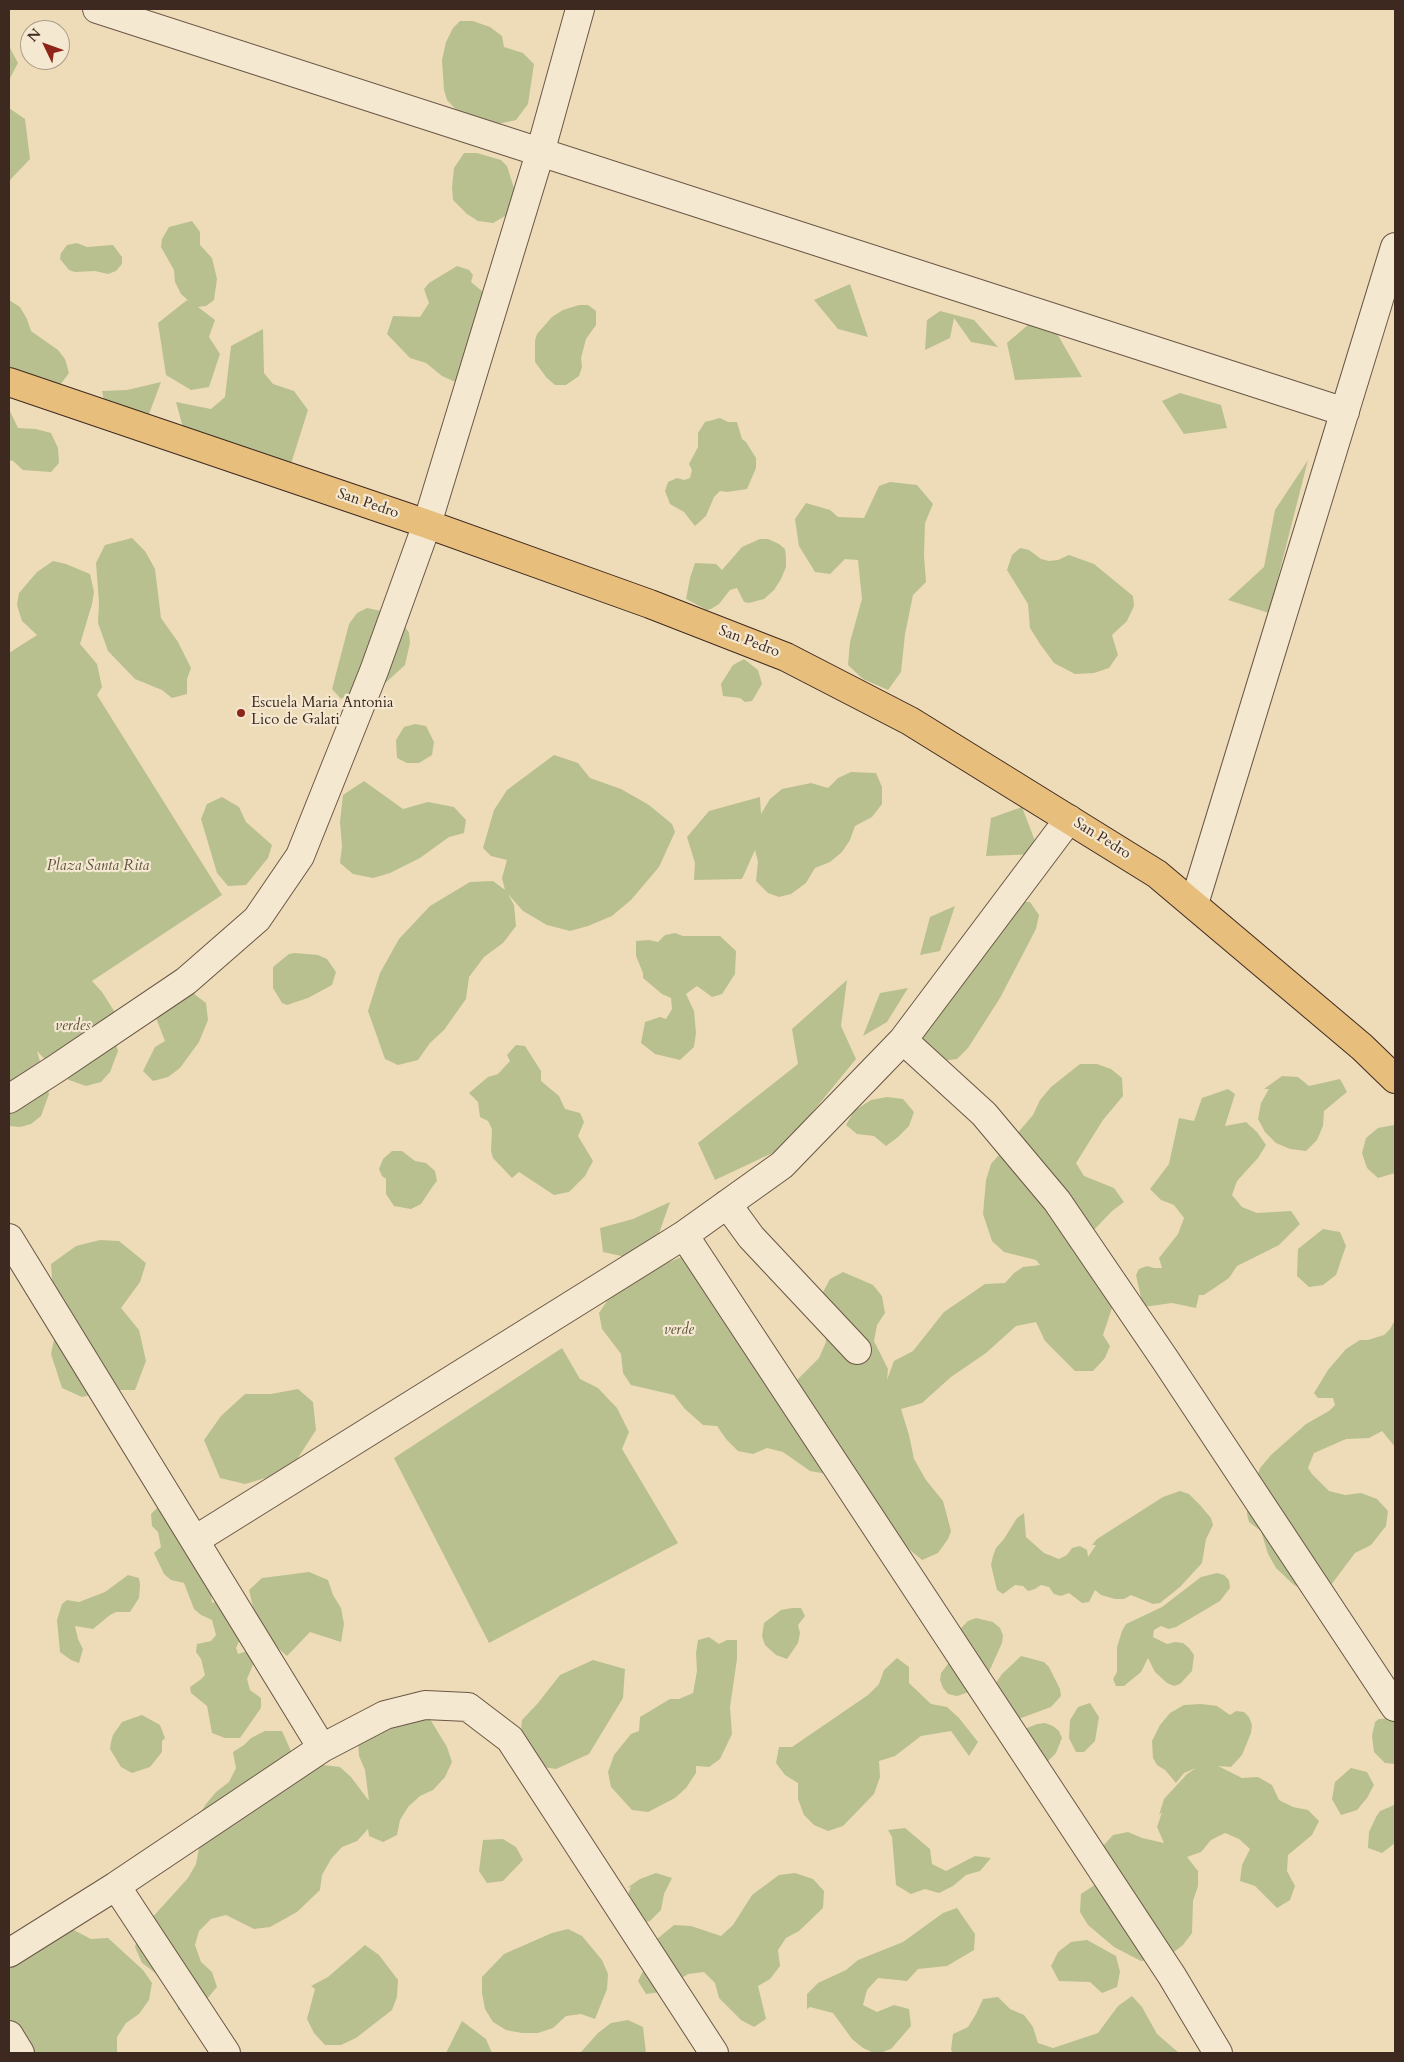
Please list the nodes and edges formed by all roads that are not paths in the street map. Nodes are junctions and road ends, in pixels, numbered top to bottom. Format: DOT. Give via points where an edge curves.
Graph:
graph roads {
  1 [pos="97,9"];
  2 [pos="580,9"];
  3 [pos="540,153"];
  4 [pos="1395,248"];
  5 [pos="9,382"];
  6 [pos="1345,412"];
  7 [pos="427,524"];
  8 [pos="1069,819"];
  9 [pos="1194,904"];
  10 [pos="903,1040"];
  11 [pos="1395,1079"];
  12 [pos="9,1098"];
  13 [pos="727,1204"];
  14 [pos="684,1235"];
  15 [pos="9,1238"];
  16 [pos="857,1350"];
  17 [pos="195,1540"];
  18 [pos="1395,1707"];
  19 [pos="322,1748"];
  20 [pos="116,1886"];
  21 [pos="9,1953"];
  22 [pos="9,2035"];
  23 [pos="20,2053"];
  24 [pos="226,2053"];
  25 [pos="714,2053"];
  26 [pos="1218,2053"];
  1 -- 3 [label="street"];
  2 -- 3 [label="street"];
  3 -- 6 [label="street"];
  3 -- 7 [label="street"];
  4 -- 6 [label="street"];
  5 -- 7 [label="main road, San Pedro"];
  6 -- 9 [label="street"];
  7 -- 8 [label="main road, San Pedro" via="786,657 910,721"];
  7 -- 12 [label="street" via="374,671 300,856 257,919 186,981"];
  8 -- 9 [label="main road, San Pedro" via="1157,874"];
  8 -- 10 [label="street"];
  9 -- 11 [label="main road, San Pedro"];
  10 -- 13 [label="street" via="782,1165"];
  10 -- 18 [label="street" via="984,1114 1057,1201"];
  13 -- 14 [label="street"];
  13 -- 16 [label="street" via="751,1237"];
  14 -- 17 [label="street"];
  14 -- 26 [label="street" via="1172,1976"];
  15 -- 17 [label="street"];
  17 -- 19 [label="street"];
  19 -- 20 [label="street"];
  19 -- 25 [label="street" via="385,1715 424,1706 468,1707 510,1739"];
  20 -- 21 [label="street"];
  20 -- 24 [label="street"];
  22 -- 23 [label="street"];
}
